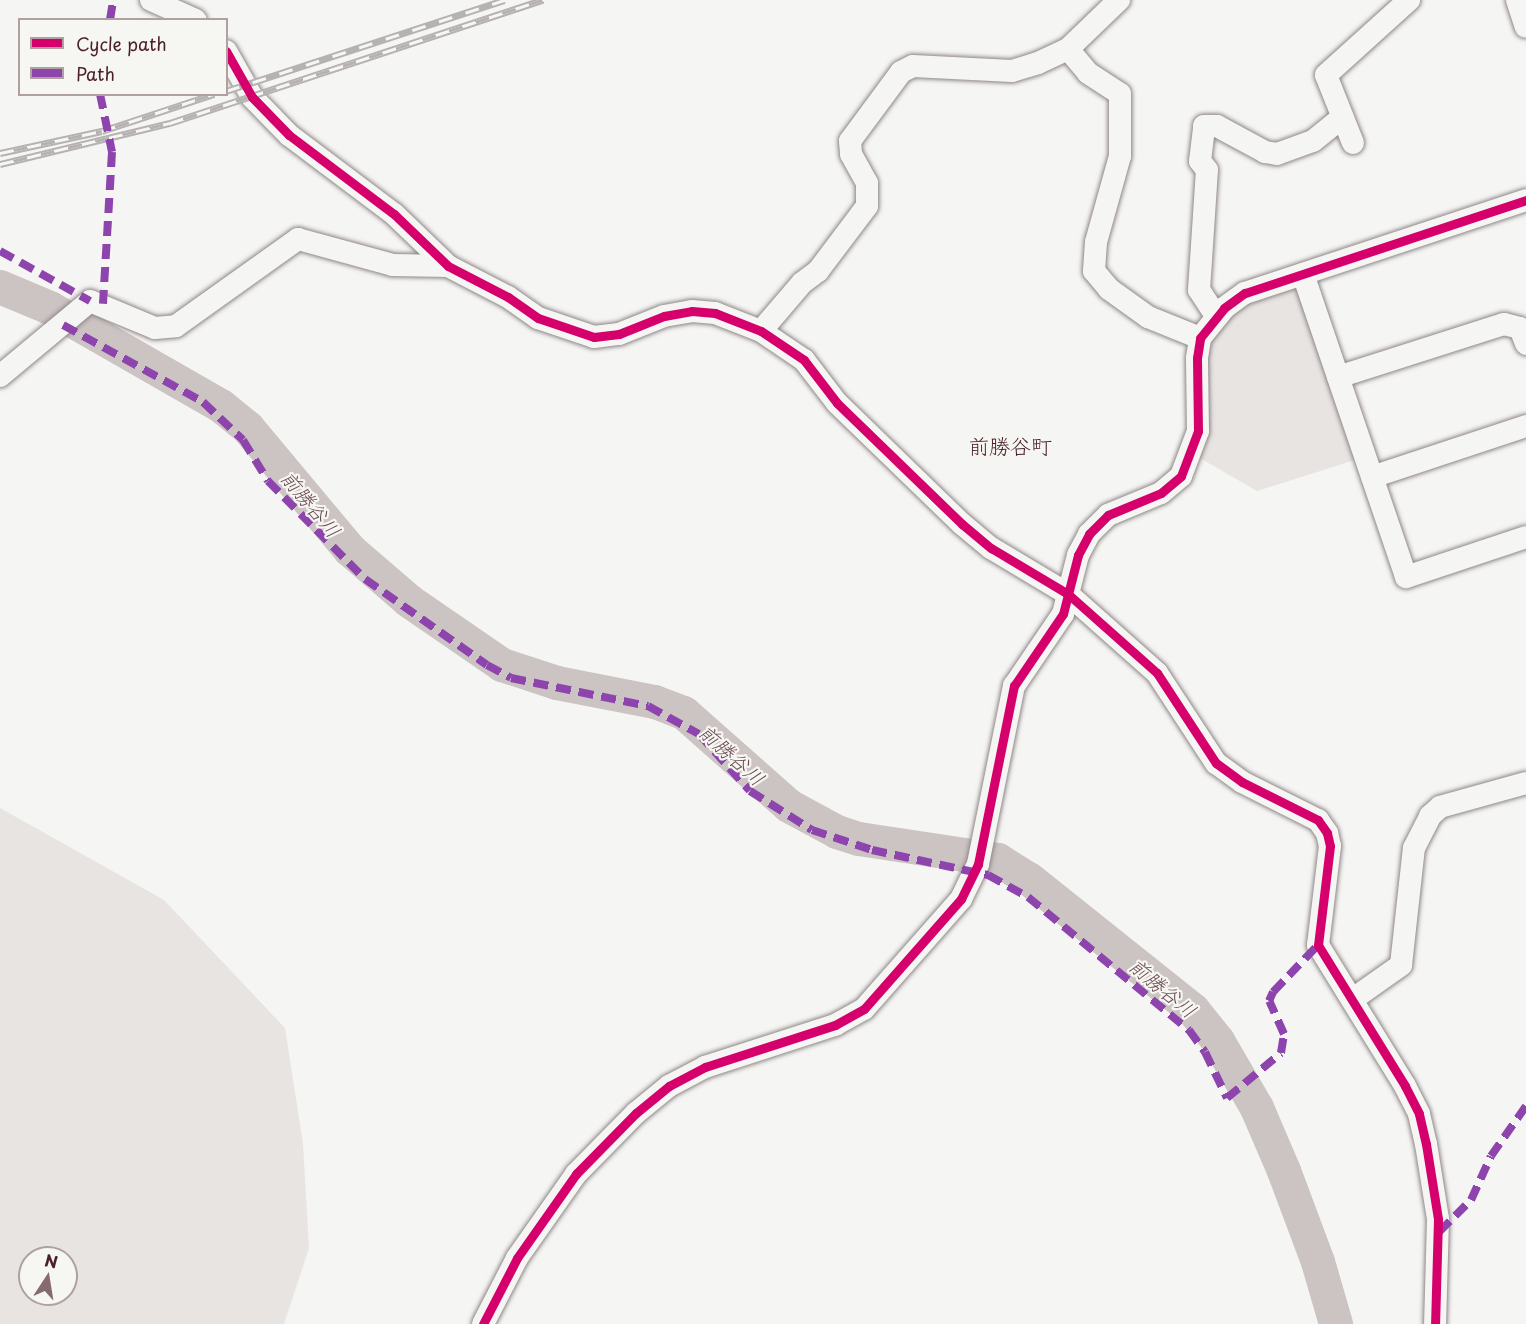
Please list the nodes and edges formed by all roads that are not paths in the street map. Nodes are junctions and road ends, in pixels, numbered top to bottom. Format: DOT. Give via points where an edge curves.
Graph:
graph roads {
  1 [pos="151,0"];
  2 [pos="1119,0"];
  3 [pos="1409,0"];
  4 [pos="1517,0"];
  5 [pos="192,18"];
  6 [pos="1526,27"];
  7 [pos="1068,50"];
  8 [pos="228,55"];
  9 [pos="1343,117"];
  10 [pos="1353,143"];
  11 [pos="1526,200"];
  12 [pos="448,266"];
  13 [pos="1303,273"];
  14 [pos="1216,316"];
  15 [pos="760,331"];
  16 [pos="1200,338"];
  17 [pos="1526,344"];
  18 [pos="0,376"];
  19 [pos="1338,376"];
  20 [pos="1526,426"];
  21 [pos="1372,477"];
  22 [pos="1526,537"];
  23 [pos="1068,594"];
  24 [pos="1526,783"];
  25 [pos="1353,999"];
  26 [pos="483,1324"];
  27 [pos="1435,1324"];
  1 -- 5 [label="street"];
  2 -- 7 [label="street"];
  3 -- 9 [label="street" via="1326,75"];
  4 -- 6 [label="street"];
  7 -- 15 [label="street" via="1012,71 913,66 901,72 850,141 851,154 867,183 867,206 818,271 802,283"];
  7 -- 16 [label="street" via="1088,74 1120,94 1120,156 1096,242 1094,271 1109,289 1148,317"];
  8 -- 12 [label="street" via="252,97 289,135 394,214"];
  9 -- 10 [label="street"];
  9 -- 14 [label="street" via="1314,141 1277,154 1265,152 1217,126 1204,126 1200,161 1207,170 1199,290"];
  11 -- 13 [label="street"];
  12 -- 15 [label="street" via="508,297 538,318 594,337 620,334 664,316 692,310 715,313"];
  12 -- 18 [label="street" via="393,265 298,239 176,326 155,328 90,301"];
  13 -- 14 [label="street" via="1245,293"];
  13 -- 19 [label="street"];
  14 -- 16 [label="street"];
  15 -- 23 [label="street" via="804,360 837,403 962,525 991,548"];
  16 -- 23 [label="street" via="1198,431 1181,476 1161,493 1108,515 1089,534 1078,555"];
  17 -- 19 [label="street" via="1520,328 1504,324"];
  19 -- 21 [label="street"];
  20 -- 21 [label="street"];
  21 -- 22 [label="street" via="1406,577"];
  23 -- 25 [label="street" via="1157,673 1216,764 1242,782 1318,820 1330,846 1318,945"];
  23 -- 26 [label="street" via="1063,614 1014,686 985,838 978,864 961,899 864,1010 835,1025 705,1067 669,1086 636,1113 576,1174 517,1258"];
  24 -- 25 [label="street" via="1440,807 1430,816 1414,848 1401,965"];
  25 -- 27 [label="street" via="1419,1113 1438,1219"];
}
